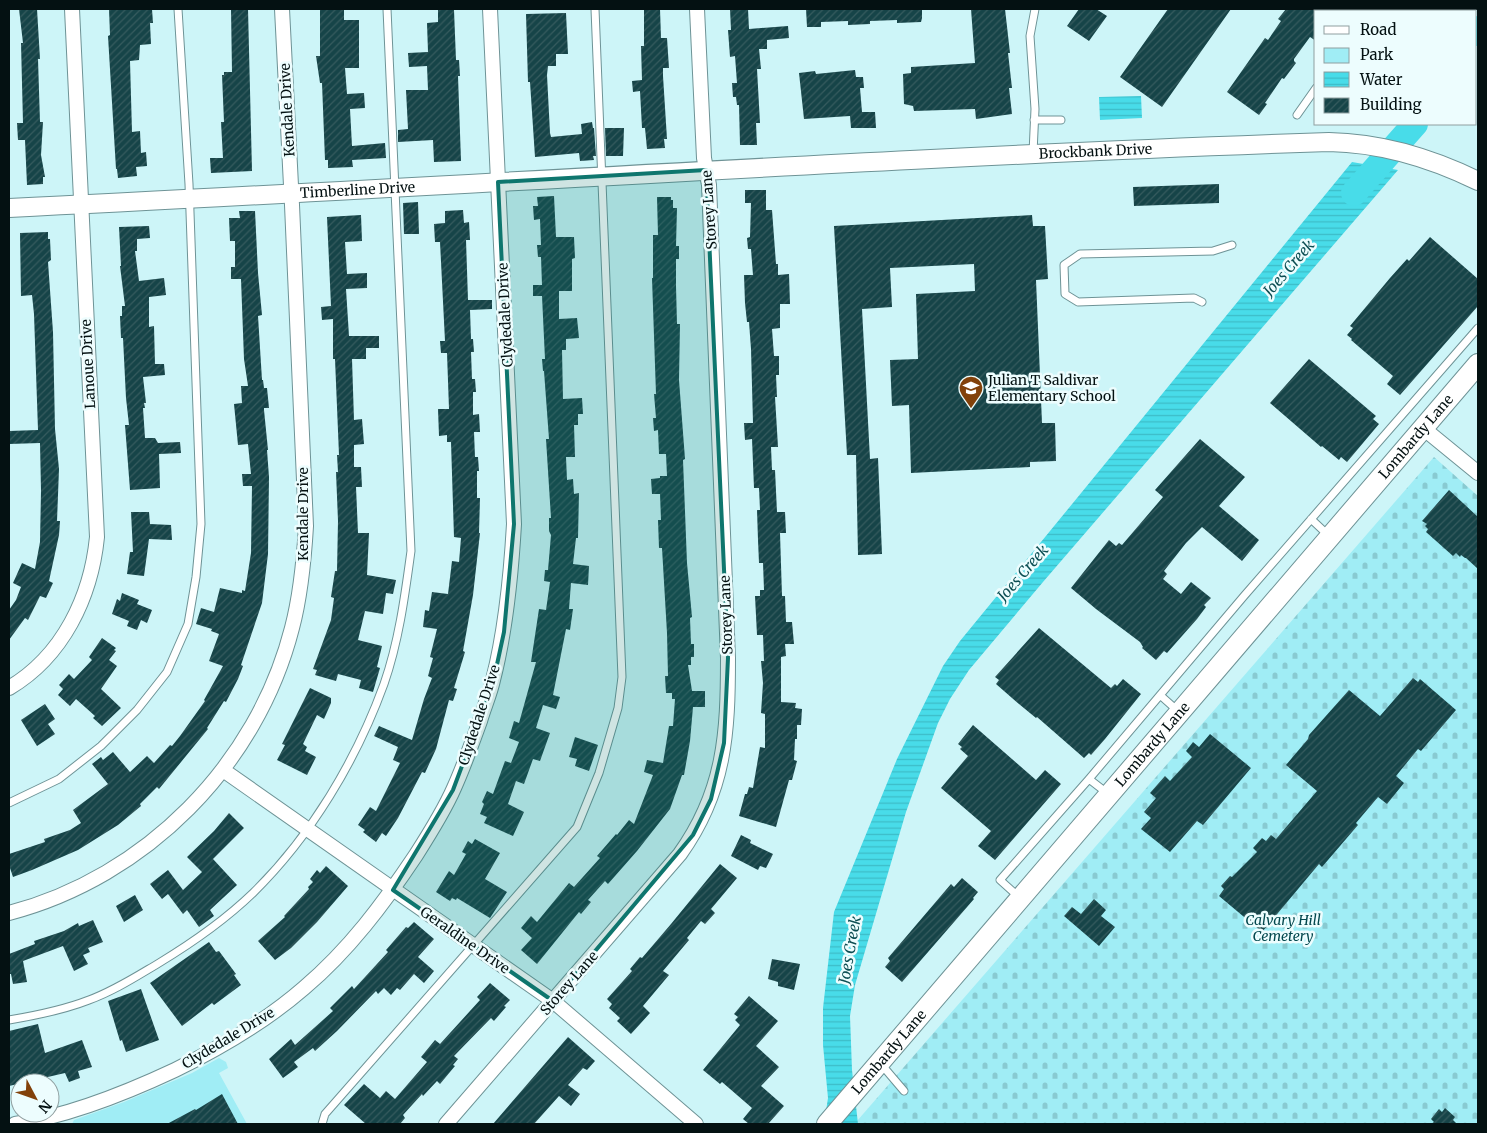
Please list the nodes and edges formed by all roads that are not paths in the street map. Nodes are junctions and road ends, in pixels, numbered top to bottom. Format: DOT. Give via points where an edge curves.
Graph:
graph roads {
  1 [pos="72,9"];
  2 [pos="178,9"];
  3 [pos="282,9"];
  4 [pos="388,9"];
  5 [pos="490,9"];
  6 [pos="595,9"];
  7 [pos="697,9"];
  8 [pos="1034,9"];
  9 [pos="1314,91"];
  10 [pos="1297,114"];
  11 [pos="1034,120"];
  12 [pos="1061,120"];
  13 [pos="1033,154"];
  14 [pos="706,170"];
  15 [pos="602,177"];
  16 [pos="1478,181"];
  17 [pos="498,182"];
  18 [pos="396,189"];
  19 [pos="292,193"];
  20 [pos="190,199"];
  21 [pos="80,204"];
  22 [pos="9,208"];
  23 [pos="1232,245"];
  24 [pos="1202,302"];
  25 [pos="1478,328"];
  26 [pos="1478,364"];
  27 [pos="1423,428"];
  28 [pos="1478,473"];
  29 [pos="1312,519"];
  30 [pos="1330,537"];
  31 [pos="9,688"];
  32 [pos="1160,695"];
  33 [pos="1179,713"];
  34 [pos="223,770"];
  35 [pos="1089,779"];
  36 [pos="1109,795"];
  37 [pos="9,803"];
  38 [pos="307,829"];
  39 [pos="393,890"];
  40 [pos="1020,898"];
  41 [pos="9,913"];
  42 [pos="473,946"];
  43 [pos="553,1001"];
  44 [pos="9,1020"];
  45 [pos="877,1066"];
  46 [pos="904,1091"];
  47 [pos="64,1118"];
  48 [pos="15,1124"];
  49 [pos="322,1124"];
  50 [pos="446,1124"];
  51 [pos="696,1124"];
  52 [pos="827,1124"];
  1 -- 21 [label="street, Lanoue Drive"];
  2 -- 20 [label="lane"];
  3 -- 19 [label="street, Kendale Drive"];
  4 -- 18 [label="lane"];
  5 -- 17 [label="street, Clydedale Drive"];
  6 -- 15 [label="lane"];
  7 -- 14 [label="street, Storey Lane"];
  8 -- 11 [label="lane" via="1030,36"];
  9 -- 10 [label="lane"];
  11 -- 12 [label="lane"];
  11 -- 13 [label="lane"];
  13 -- 14 [label="street, Brockbank Drive"];
  13 -- 16 [label="street, Brockbank Drive" via="1355,143 1386,147 1442,165"];
  14 -- 15 [label="street, Timberline Drive"];
  14 -- 43 [label="street, Storey Lane" via="728,658 728,700 722,758 711,799 689,842"];
  15 -- 17 [label="street, Timberline Drive"];
  15 -- 42 [label="lane" via="622,677 618,708 599,773 577,827"];
  17 -- 18 [label="street, Timberline Drive"];
  17 -- 39 [label="street, Clydedale Drive" via="514,524 504,632 493,683 453,790 430,834"];
  18 -- 19 [label="street, Timberline Drive"];
  18 -- 38 [label="lane" via="411,551 405,596 384,683 369,720 352,757"];
  19 -- 20 [label="street, Timberline Drive"];
  19 -- 34 [label="street, Kendale Drive" via="306,517 303,569 284,657 256,717"];
  20 -- 21 [label="street, Timberline Drive"];
  20 -- 37 [label="lane" via="201,524 188,624 166,672 137,710 101,746 59,778"];
  21 -- 22 [label="street, Timberline Drive"];
  21 -- 31 [label="street, Lanoue Drive" via="95,557 85,596 66,632 42,662"];
  23 -- 24 [label="lane" via="1213,251 1080,254 1064,265 1064,294 1078,302 1194,298"];
  25 -- 29 [label="lane"];
  26 -- 27 [label="main road, Lombardy Lane"];
  27 -- 28 [label="street"];
  27 -- 30 [label="main road, Lombardy Lane"];
  29 -- 30 [label="lane"];
  29 -- 32 [label="lane"];
  30 -- 33 [label="main road, Lombardy Lane"];
  32 -- 33 [label="lane"];
  32 -- 35 [label="lane"];
  33 -- 36 [label="main road, Lombardy Lane"];
  34 -- 38 [label="street, Geraldine Drive"];
  34 -- 41 [label="street, Kendale Drive" via="188,810 142,850 67,893"];
  35 -- 36 [label="lane"];
  35 -- 40 [label="lane" via="1000,880"];
  36 -- 40 [label="main road, Lombardy Lane"];
  38 -- 39 [label="street, Geraldine Drive"];
  38 -- 44 [label="lane" via="252,893 177,952 126,983 89,1000"];
  39 -- 42 [label="street, Geraldine Drive"];
  39 -- 47 [label="street, Clydedale Drive" via="336,959 304,989 247,1029 154,1080"];
  40 -- 45 [label="main road, Lombardy Lane"];
  42 -- 43 [label="street, Geraldine Drive"];
  42 -- 49 [label="lane" via="325,1114"];
  43 -- 50 [label="street, Storey Lane"];
  43 -- 51 [label="street, Geraldine Drive"];
  45 -- 46 [label="lane"];
  45 -- 52 [label="main road, Lombardy Lane"];
  47 -- 48 [label="street, Clydedale Drive"];
}
